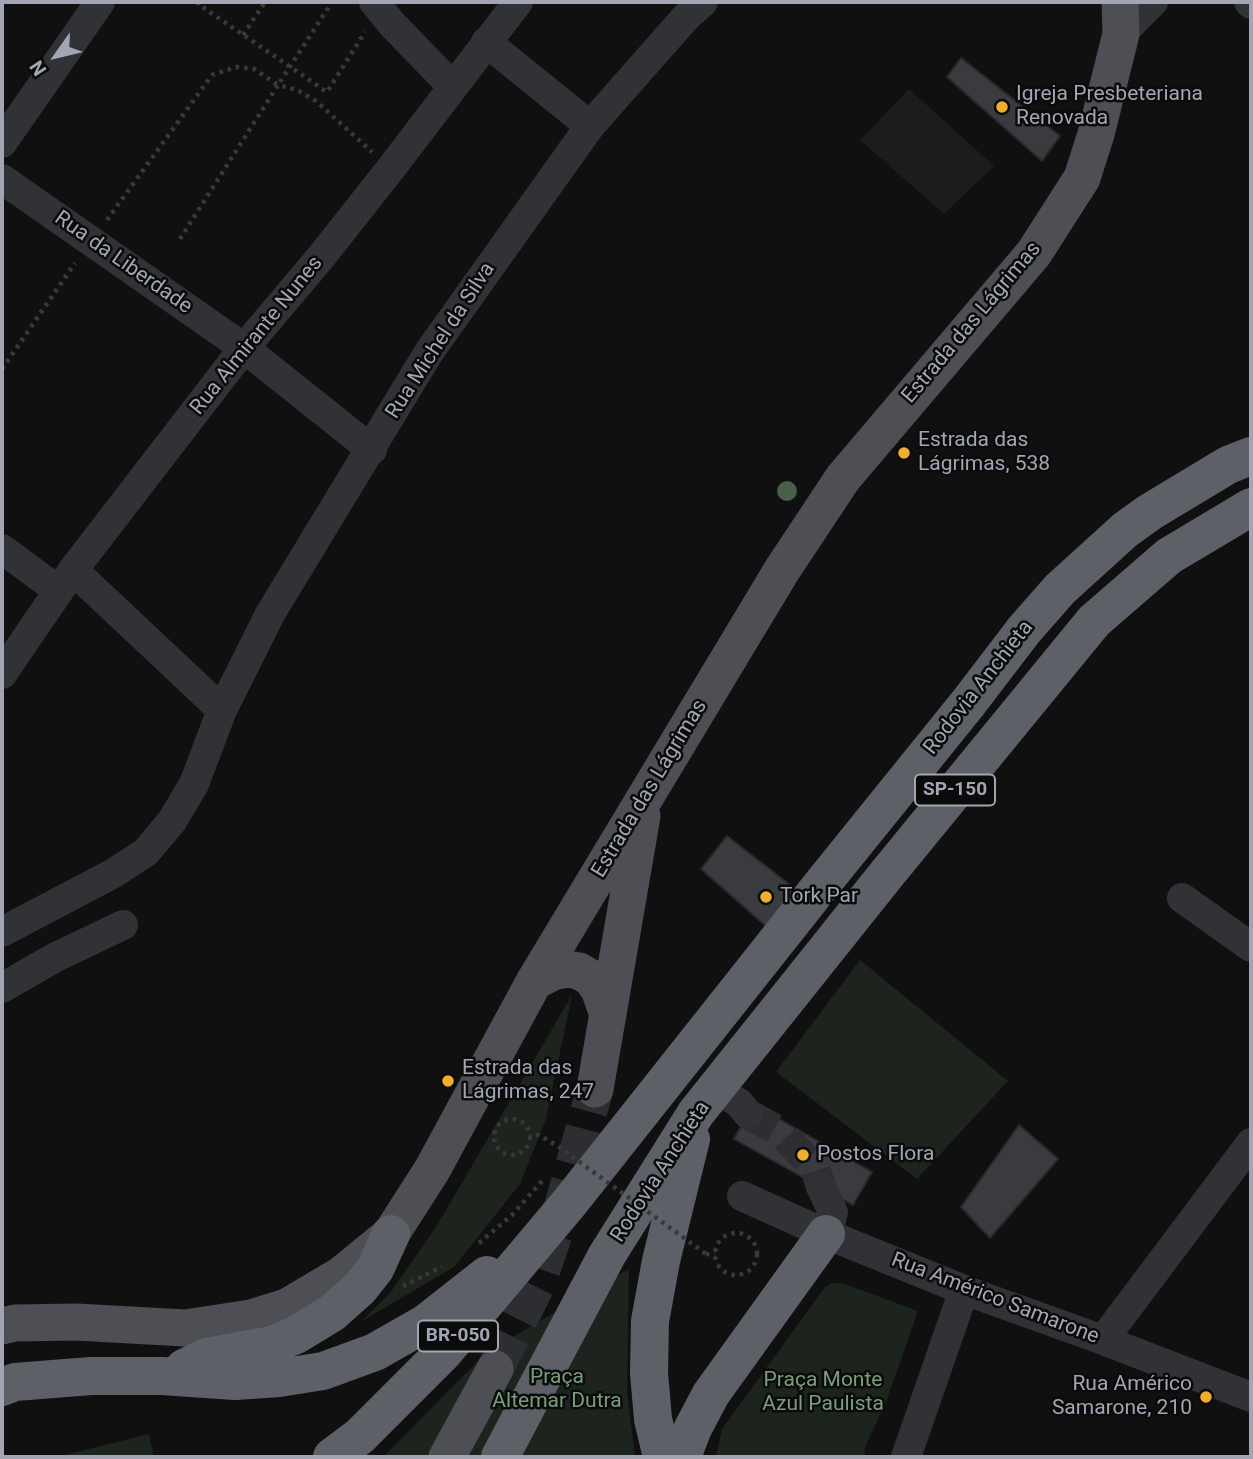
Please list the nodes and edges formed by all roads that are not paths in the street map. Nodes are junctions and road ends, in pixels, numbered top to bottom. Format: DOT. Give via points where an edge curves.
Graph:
graph roads {
  1 [pos="100,2"];
  2 [pos="518,2"];
  3 [pos="703,2"];
  4 [pos="1153,2"];
  5 [pos="377,6"];
  6 [pos="1120,18"];
  7 [pos="486,42"];
  8 [pos="452,86"];
  9 [pos="590,126"];
  10 [pos="2,143"];
  11 [pos="2,179"];
  12 [pos="244,348"];
  13 [pos="372,450"];
  14 [pos="1251,456"];
  15 [pos="1251,507"];
  16 [pos="2,549"];
  17 [pos="66,581"];
  18 [pos="2,674"];
  19 [pos="222,710"];
  20 [pos="646,795"];
  21 [pos="1182,898"];
  22 [pos="123,925"];
  23 [pos="2,932"];
  24 [pos="1251,947"];
  25 [pos="534,982"];
  26 [pos="2,988"];
  27 [pos="608,1015"];
  28 [pos="595,1088"];
  29 [pos="706,1101"];
  30 [pos="748,1114"];
  31 [pos="1251,1143"];
  32 [pos="821,1187"];
  33 [pos="557,1190"];
  34 [pos="742,1196"];
  35 [pos="391,1234"];
  36 [pos="826,1234"];
  37 [pos="964,1290"];
  38 [pos="2,1326"];
  39 [pos="1102,1339"];
  40 [pos="495,1370"];
  41 [pos="168,1376"];
  42 [pos="2,1387"];
  43 [pos="1251,1397"];
  44 [pos="332,1457"];
  45 [pos="447,1457"];
  46 [pos="500,1457"];
  47 [pos="662,1457"];
  48 [pos="682,1457"];
  49 [pos="906,1457"];
  1 -- 10 [label="street"];
  2 -- 7 [label="street, Rua Almirante Nunes"];
  3 -- 9 [label="street, Rua Michel da Silva"];
  4 -- 6 [label="street"];
  5 -- 8 [label="street"];
  6 -- 20 [label="main road, Estrada das Lágrimas" via="1082,178 1034,253 843,478"];
  7 -- 8 [label="street, Rua Almirante Nunes"];
  7 -- 9 [label="street"];
  8 -- 12 [label="street, Rua Almirante Nunes" via="321,257"];
  9 -- 13 [label="street, Rua Michel da Silva" via="429,352"];
  11 -- 12 [label="street, Rua da Liberdade"];
  12 -- 13 [label="street, Rua da Liberdade"];
  12 -- 17 [label="street, Rua Almirante Nunes"];
  13 -- 19 [label="street, Rua Michel da Silva" via="270,614"];
  14 -- 33 [label="highway, Rodovia Anchieta / SP-150" via="1150,512 1060,589 822,884"];
  15 -- 29 [label="highway, Rodovia Anchieta / SP-150" via="1169,556 1094,621"];
  16 -- 17 [label="street"];
  17 -- 18 [label="street, Rua Almirante Nunes"];
  17 -- 19 [label="street"];
  19 -- 23 [label="street, Rua Michel da Silva" via="194,784 146,852"];
  20 -- 25 [label="main road, Estrada das Lágrimas"];
  20 -- 27 [label="main road"];
  21 -- 24 [label="street"];
  22 -- 26 [label="street"];
  25 -- 27 [label="main road" via="553,972 579,971 599,989"];
  25 -- 35 [label="main road, Estrada das Lágrimas" via="432,1170"];
  27 -- 28 [label="main road"];
  29 -- 30 [label="street" via="739,1103"];
  29 -- 46 [label="highway, Rodovia Anchieta / SP-150" via="607,1255"];
  29 -- 47 [label="highway" via="661,1261 650,1321 652,1408"];
  31 -- 39 [label="street"];
  32 -- 36 [label="street" via="833,1212"];
  33 -- 41 [label="highway" via="473,1288 426,1323 375,1352 323,1371 279,1378 235,1381"];
  33 -- 44 [label="highway, BR-050" via="443,1353 360,1436"];
  34 -- 36 [label="street, Rua Américo Samarone"];
  35 -- 38 [label="main road, Estrada das Lágrimas" via="341,1275 287,1307 251,1318 185,1328 76,1322"];
  35 -- 41 [label="highway" via="375,1269 332,1313 272,1345 206,1357"];
  36 -- 37 [label="street, Rua Américo Samarone"];
  36 -- 48 [label="highway" via="711,1394"];
  37 -- 39 [label="street, Rua Américo Samarone"];
  37 -- 49 [label="street"];
  39 -- 43 [label="street, Rua Américo Samarone"];
  40 -- 45 [label="main road"];
  41 -- 42 [label="highway" via="91,1376"];
}
